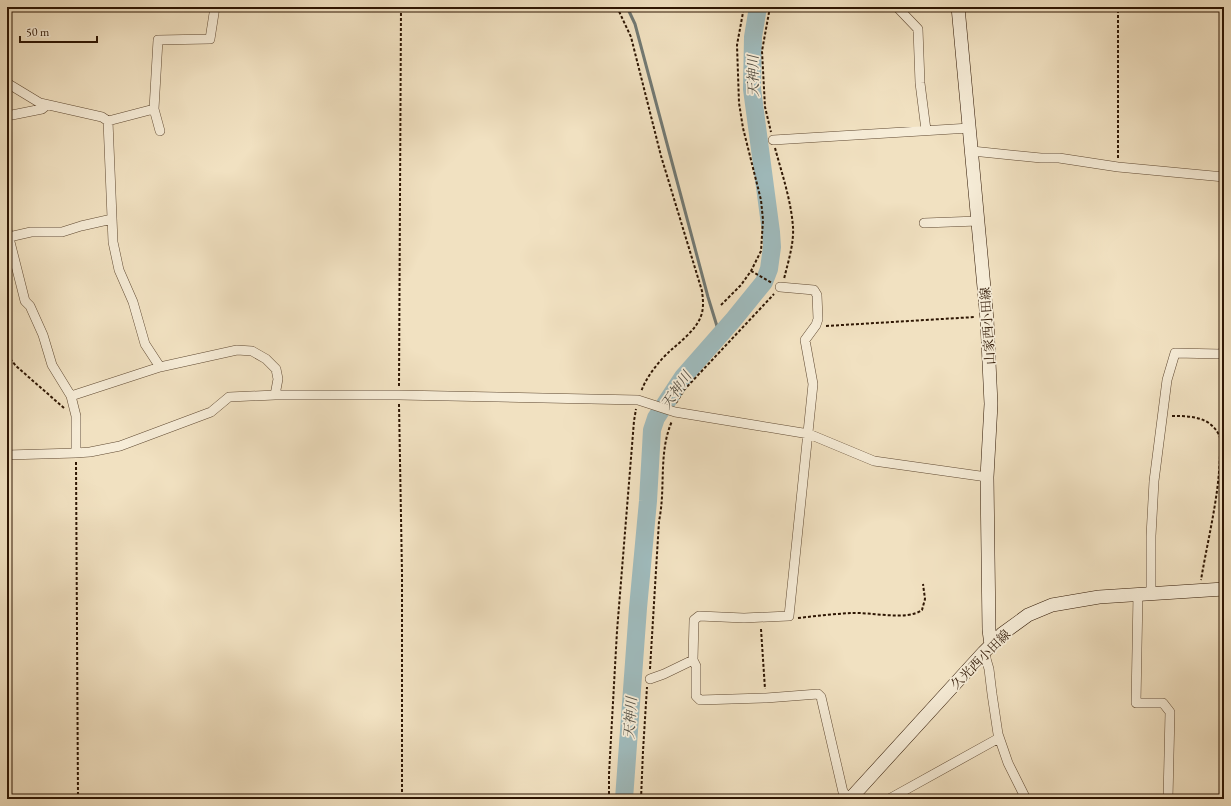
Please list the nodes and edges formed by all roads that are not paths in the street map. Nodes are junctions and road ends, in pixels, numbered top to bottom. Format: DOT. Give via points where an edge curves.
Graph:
graph roads {
  1 [pos="215,7"];
  2 [pos="898,7"];
  3 [pos="958,7"];
  4 [pos="7,83"];
  5 [pos="47,105"];
  6 [pos="154,109"];
  7 [pos="7,116"];
  8 [pos="108,121"];
  9 [pos="970,128"];
  10 [pos="926,130"];
  11 [pos="160,131"];
  12 [pos="773,140"];
  13 [pos="972,151"];
  14 [pos="1224,177"];
  15 [pos="112,219"];
  16 [pos="978,221"];
  17 [pos="924,223"];
  18 [pos="8,234"];
  19 [pos="780,287"];
  20 [pos="1224,350"];
  21 [pos="160,366"];
  22 [pos="275,395"];
  23 [pos="71,396"];
  24 [pos="808,434"];
  25 [pos="76,453"];
  26 [pos="7,455"];
  27 [pos="987,477"];
  28 [pos="1224,588"];
  29 [pos="1138,594"];
  30 [pos="1151,594"];
  31 [pos="988,648"];
  32 [pos="693,660"];
  33 [pos="650,678"];
  34 [pos="999,738"];
  35 [pos="850,799"];
  36 [pos="889,799"];
  37 [pos="1026,799"];
  38 [pos="1168,799"];
  1 -- 6 [label="street" via="210,39 158,40"];
  2 -- 10 [label="street" via="918,29 920,83"];
  3 -- 9 [label="main road, 山家西小田線"];
  4 -- 5 [label="street"];
  5 -- 7 [label="street"];
  5 -- 8 [label="street" via="102,117"];
  6 -- 8 [label="street"];
  6 -- 11 [label="street"];
  8 -- 15 [label="street"];
  9 -- 10 [label="street"];
  9 -- 13 [label="main road, 山家西小田線"];
  10 -- 12 [label="street"];
  13 -- 14 [label="street"];
  13 -- 16 [label="main road, 山家西小田線"];
  15 -- 18 [label="street" via="62,232"];
  15 -- 21 [label="street" via="113,242 119,270 133,302 145,344"];
  16 -- 17 [label="street"];
  16 -- 27 [label="main road, 山家西小田線" via="992,404"];
  18 -- 23 [label="street" via="25,301 30,306 43,335 52,365"];
  19 -- 24 [label="street" via="814,290 817,295 818,318 805,340 813,384"];
  20 -- 30 [label="street" via="1221,354 1175,353 1167,380 1154,481"];
  21 -- 22 [label="street" via="237,350 252,351 266,358 276,369 278,378"];
  21 -- 23 [label="street"];
  22 -- 24 [label="street" via="399,395 643,402 673,412"];
  22 -- 25 [label="street" via="229,397 211,412 120,446"];
  23 -- 25 [label="street" via="76,416"];
  24 -- 27 [label="street" via="874,461"];
  24 -- 32 [label="street" via="789,616 699,616 694,620"];
  25 -- 26 [label="street"];
  27 -- 31 [label="main road, 山家西小田線"];
  28 -- 30 [label="main road, 久光西小田線"];
  29 -- 30 [label="main road, 久光西小田線"];
  29 -- 31 [label="main road, 久光西小田線" via="1052,605 1028,615"];
  29 -- 38 [label="street" via="1136,703 1163,703 1170,712"];
  31 -- 34 [label="street"];
  31 -- 35 [label="main road, 久光西小田線"];
  32 -- 33 [label="street"];
  32 -- 35 [label="street" via="696,666 696,696 700,700 818,694 821,697 843,792"];
  34 -- 36 [label="street"];
  34 -- 37 [label="street"];
}
